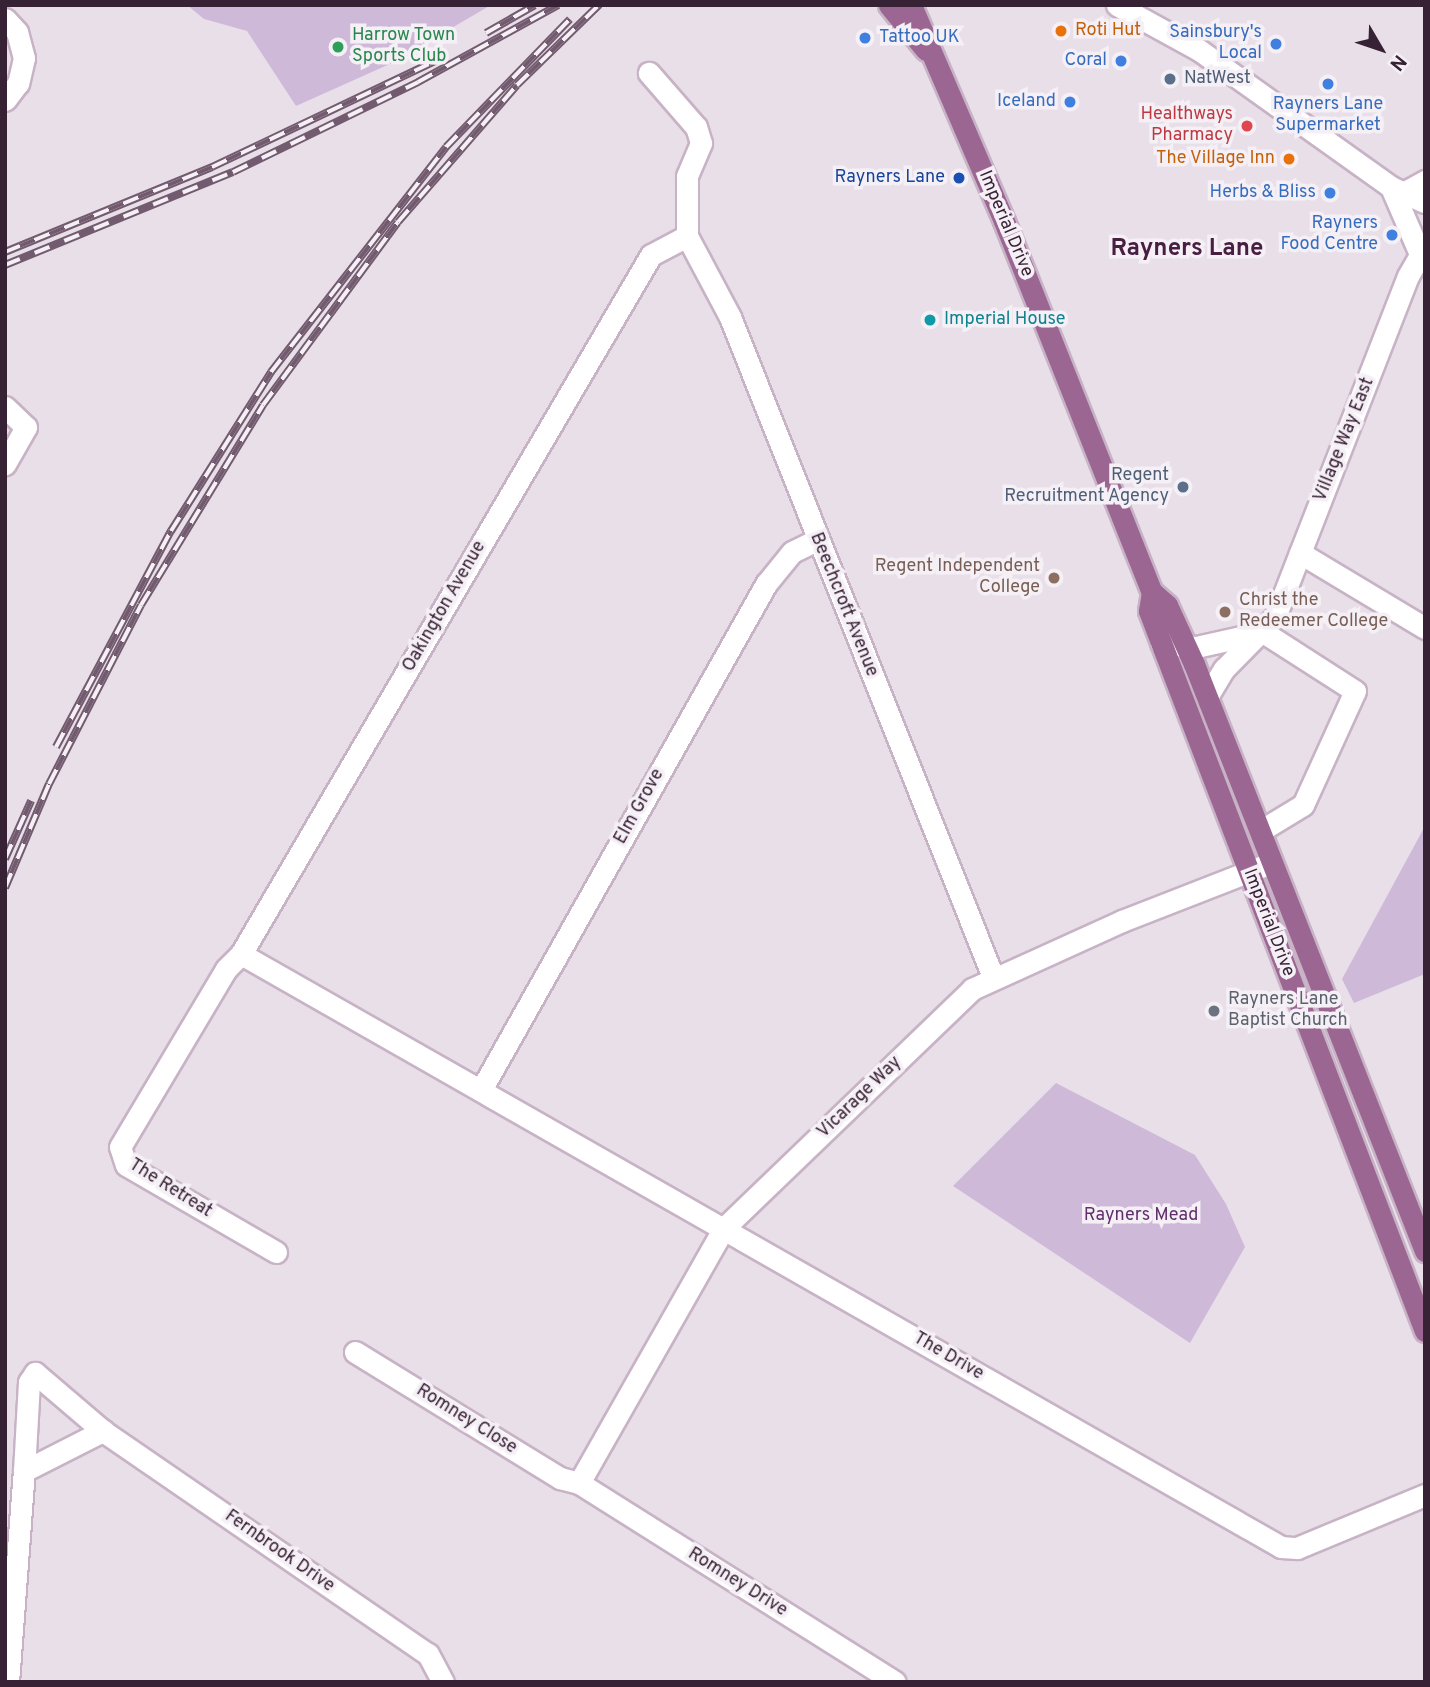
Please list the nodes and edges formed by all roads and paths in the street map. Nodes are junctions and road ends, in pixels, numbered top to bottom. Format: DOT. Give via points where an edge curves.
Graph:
graph roads {
  1 [pos="889,5"];
  2 [pos="911,5"];
  3 [pos="1117,5"];
  4 [pos="5,19"];
  5 [pos="930,54"];
  6 [pos="649,74"];
  7 [pos="5,100"];
  8 [pos="1425,181"];
  9 [pos="1398,189"];
  10 [pos="1425,201"];
  11 [pos="687,236"];
  12 [pos="1422,251"];
  13 [pos="5,407"];
  14 [pos="5,464"];
  15 [pos="817,540"];
  16 [pos="1300,553"];
  17 [pos="1152,592"];
  18 [pos="1425,628"];
  19 [pos="1263,632"];
  20 [pos="1161,643"];
  21 [pos="1186,647"];
  22 [pos="1207,698"];
  23 [pos="1260,831"];
  24 [pos="1270,863"];
  25 [pos="1248,872"];
  26 [pos="241,954"];
  27 [pos="993,977"];
  28 [pos="169,1063"];
  29 [pos="481,1090"];
  30 [pos="723,1229"];
  31 [pos="1425,1251"];
  32 [pos="276,1252"];
  33 [pos="1425,1331"];
  34 [pos="355,1352"];
  35 [pos="103,1431"];
  36 [pos="24,1471"];
  37 [pos="579,1483"];
  38 [pos="1425,1495"];
  39 [pos="8,1682"];
  40 [pos="443,1682"];
  41 [pos="895,1682"];
  1 -- 5 [label="main road, Imperial Drive"];
  2 -- 5 [label="main road, Imperial Drive"];
  3 -- 9 [label="street" via="1199,50"];
  4 -- 7 [label="street" via="18,32 24,58 18,83"];
  5 -- 17 [label="main road, Imperial Drive" via="1004,221"];
  6 -- 11 [label="street" via="696,127 701,144 684,199"];
  8 -- 9 [label="street"];
  9 -- 10 [label="street"];
  9 -- 12 [label="street"];
  11 -- 15 [label="street, Beechcroft Avenue" via="730,317"];
  11 -- 26 [label="street, Oakington Avenue" via="651,256"];
  12 -- 16 [label="street, Village Way East"];
  13 -- 14 [label="street" via="26,427"];
  15 -- 27 [label="street, Beechcroft Avenue"];
  15 -- 29 [label="street, Elm Grove" via="792,552 766,584"];
  16 -- 18 [label="street"];
  16 -- 19 [label="street, Village Way East" via="1275,617"];
  17 -- 20 [label="main road, Imperial Drive" via="1149,611"];
  17 -- 21 [label="main road, Imperial Drive" via="1167,605"];
  19 -- 21 [label="street"];
  19 -- 22 [label="street, Village Way East" via="1224,669"];
  19 -- 23 [label="street" via="1355,691 1303,805"];
  20 -- 21 [label="street"];
  20 -- 25 [label="main road, Imperial Drive"];
  21 -- 22 [label="main road, Imperial Drive"];
  22 -- 23 [label="main road, Imperial Drive"];
  23 -- 24 [label="main road, Imperial Drive"];
  24 -- 25 [label="street, Vicarage Way"];
  24 -- 31 [label="main road, Imperial Drive"];
  25 -- 27 [label="street, Vicarage Way"];
  25 -- 33 [label="main road, Imperial Drive"];
  26 -- 28 [label="street, Oakington Avenue" via="226,969"];
  26 -- 29 [label="street, The Drive"];
  27 -- 30 [label="street, Vicarage Way" via="972,989"];
  28 -- 32 [label="street, The Retreat" via="120,1147 126,1165"];
  29 -- 30 [label="street, The Drive"];
  30 -- 37 [label="street, Vicarage Way"];
  30 -- 38 [label="street, The Drive" via="1281,1546 1297,1548"];
  34 -- 37 [label="street, Romney Close" via="560,1478"];
  35 -- 36 [label="street"];
  35 -- 36 [label="street, Fernbrook Drive" via="36,1373 29,1382"];
  35 -- 40 [label="street, Fernbrook Drive" via="428,1654"];
  36 -- 39 [label="street, Fernbrook Drive"];
  37 -- 41 [label="street, Romney Drive"];
}
